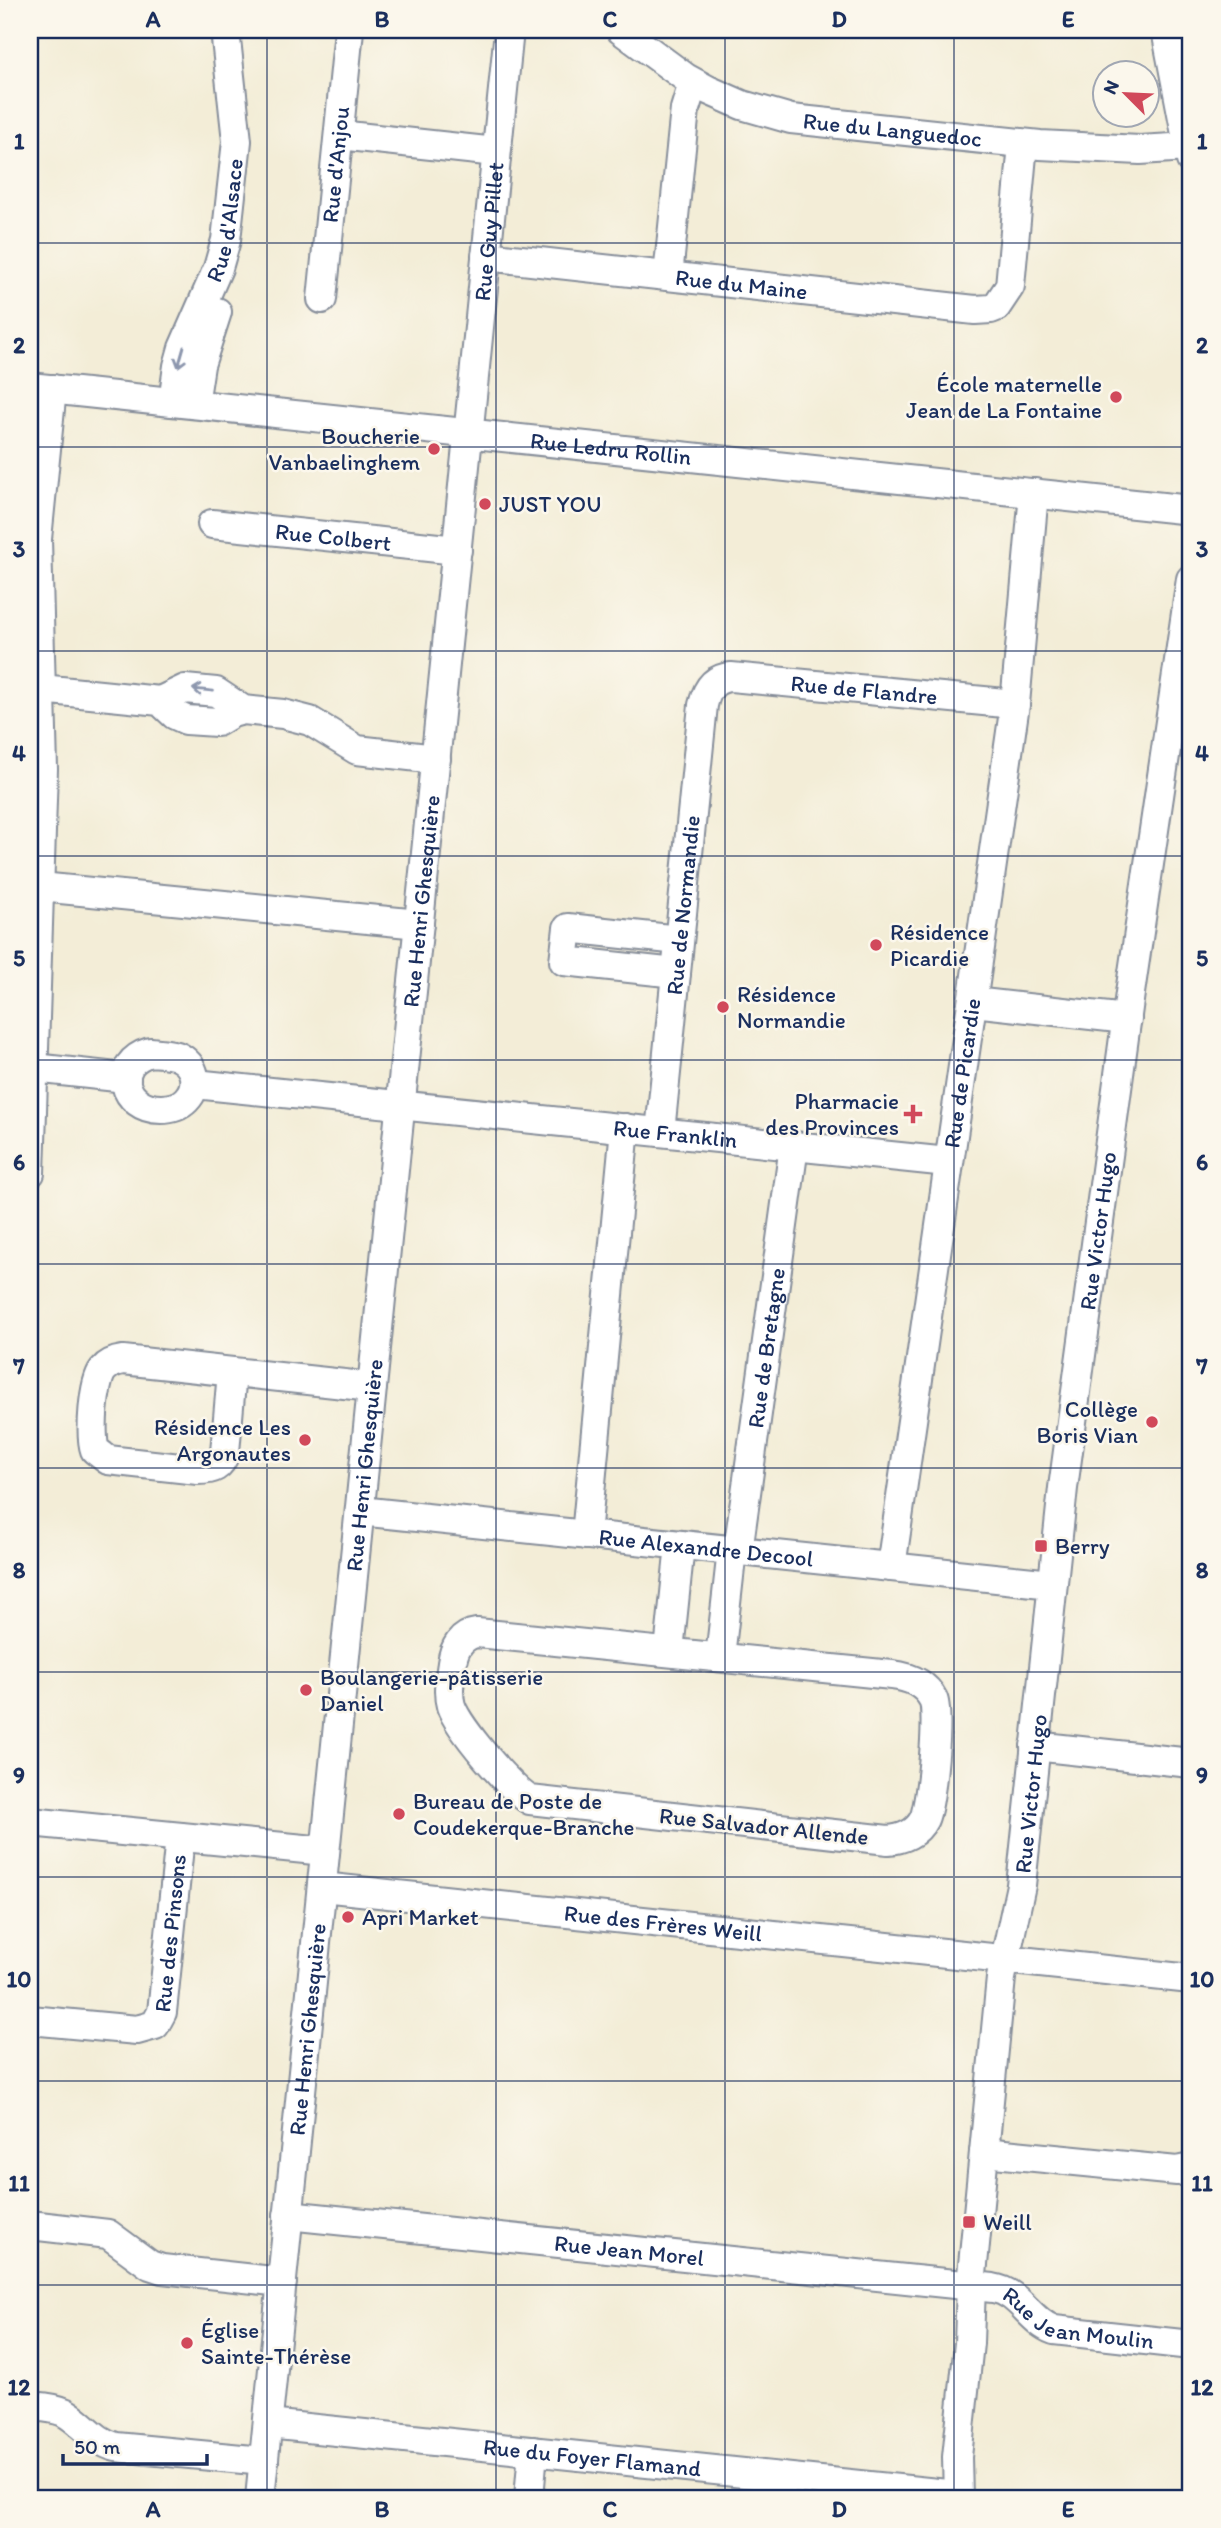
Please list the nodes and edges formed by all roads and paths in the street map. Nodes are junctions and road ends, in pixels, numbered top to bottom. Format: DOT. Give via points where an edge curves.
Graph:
graph roads {
  1 [pos="225,30"];
  2 [pos="237,30"];
  3 [pos="349,30"];
  4 [pos="509,30"];
  5 [pos="621,30"];
  6 [pos="1166,30"];
  7 [pos="693,83"];
  8 [pos="339,135"];
  9 [pos="1189,140"];
  10 [pos="1023,144"];
  11 [pos="496,152"];
  12 [pos="486,256"];
  13 [pos="668,276"];
  14 [pos="322,299"];
  15 [pos="41,388"];
  16 [pos="184,403"];
  17 [pos="469,433"];
  18 [pos="1034,493"];
  19 [pos="1191,510"];
  20 [pos="212,524"];
  21 [pos="457,550"];
  22 [pos="1191,579"];
  23 [pos="714,682"];
  24 [pos="41,689"];
  25 [pos="1015,704"];
  26 [pos="436,759"];
  27 [pos="40,887"];
  28 [pos="419,924"];
  29 [pos="680,940"];
  30 [pos="676,973"];
  31 [pos="972,1002"];
  32 [pos="1127,1019"];
  33 [pos="33,1068"];
  34 [pos="126,1078"];
  35 [pos="195,1084"];
  36 [pos="401,1106"];
  37 [pos="625,1128"];
  38 [pos="660,1132"];
  39 [pos="794,1146"];
  40 [pos="948,1162"];
  41 [pos="30,1172"];
  42 [pos="232,1372"];
  43 [pos="372,1387"];
  44 [pos="360,1511"];
  45 [pos="586,1535"];
  46 [pos="680,1545"];
  47 [pos="735,1551"];
  48 [pos="891,1567"];
  49 [pos="1052,1584"];
  50 [pos="669,1651"];
  51 [pos="720,1657"];
  52 [pos="1035,1746"];
  53 [pos="1191,1763"];
  54 [pos="30,1822"];
  55 [pos="180,1837"];
  56 [pos="326,1851"];
  57 [pos="322,1887"];
  58 [pos="1014,1961"];
  59 [pos="1191,1979"];
  60 [pos="30,2020"];
  61 [pos="991,2152"];
  62 [pos="1191,2168"];
  63 [pos="288,2215"];
  64 [pos="30,2225"];
  65 [pos="282,2282"];
  66 [pos="976,2285"];
  67 [pos="1191,2345"];
  68 [pos="30,2406"];
  69 [pos="268,2424"];
  70 [pos="533,2451"];
  71 [pos="264,2461"];
  72 [pos="958,2496"];
  73 [pos="260,2498"];
  74 [pos="529,2498"];
  1 -- 16 [label="street, Rue d'Alsace, one-way" via="237,141 226,240 178,366"];
  2 -- 16 [label="street, Rue d'Alsace" via="248,135 240,241"];
  3 -- 8 [label="street, Rue d'Anjou"];
  4 -- 11 [label="street, Rue Guy Pillet"];
  5 -- 7 [label="street, Rue du Languedoc"];
  6 -- 9 [label="street"];
  7 -- 10 [label="street, Rue du Languedoc" via="742,105 790,119"];
  7 -- 13 [label="street" via="685,109"];
  8 -- 11 [label="street"];
  8 -- 14 [label="street, Rue d'Anjou"];
  9 -- 10 [label="street, Rue du Languedoc" via="1140,150"];
  10 -- 13 [label="street, Rue du Maine" via="1012,278 996,307 975,310"];
  11 -- 12 [label="street, Rue Guy Pillet"];
  12 -- 13 [label="street, Rue du Maine"];
  12 -- 17 [label="street, Rue Guy Pillet"];
  15 -- 16 [label="street, Rue Ledru Rollin"];
  15 -- 24 [label="street" via="37,539"];
  16 -- 17 [label="street, Rue Ledru Rollin"];
  17 -- 18 [label="street, Rue Ledru Rollin"];
  17 -- 21 [label="street, Rue Henri Ghesquière"];
  18 -- 19 [label="street, Rue Ledru Rollin"];
  18 -- 25 [label="street, Rue de Picardie"];
  20 -- 21 [label="street, Rue Colbert"];
  21 -- 26 [label="street, Rue Henri Ghesquière"];
  22 -- 32 [label="street, Rue Victor Hugo"];
  23 -- 25 [label="street, Rue de Flandre" via="731,677"];
  23 -- 29 [label="street, Rue de Normandie" via="703,705"];
  24 -- 26 [label="street" via="160,701 180,690 220,693 243,710 303,718 357,750"];
  24 -- 27 [label="street"];
  25 -- 31 [label="street, Rue de Picardie"];
  26 -- 28 [label="street, Rue Henri Ghesquière"];
  27 -- 28 [label="street"];
  27 -- 33 [label="street"];
  28 -- 36 [label="street, Rue Henri Ghesquière"];
  29 -- 30 [label="street, Rue de Normandie"];
  29 -- 30 [label="street" via="568,929 564,961"];
  30 -- 38 [label="street, Rue de Normandie"];
  31 -- 32 [label="street"];
  31 -- 40 [label="street, Rue de Picardie"];
  32 -- 49 [label="street, Rue Victor Hugo"];
  33 -- 34 [label="street"];
  33 -- 41 [label="street"];
  34 -- 35 [label="street" via="133,1099 155,1109 183,1103"];
  34 -- 35 [label="street" via="131,1063 140,1056 162,1053 185,1061"];
  35 -- 36 [label="street, Rue Franklin"];
  36 -- 37 [label="street, Rue Franklin"];
  36 -- 43 [label="street, Rue Henri Ghesquière"];
  37 -- 38 [label="street, Rue Franklin"];
  37 -- 45 [label="street"];
  38 -- 39 [label="street, Rue Franklin"];
  39 -- 40 [label="street, Rue Franklin"];
  39 -- 47 [label="street, Rue de Bretagne"];
  40 -- 48 [label="street, Rue de Picardie"];
  42 -- 42 [label="street" via="225,1452 213,1469 108,1460 95,1450 92,1437 98,1380 114,1362"];
  42 -- 43 [label="street"];
  43 -- 44 [label="street, Rue Henri Ghesquière"];
  44 -- 45 [label="street, Rue Alexandre Decool"];
  44 -- 56 [label="street, Rue Henri Ghesquière"];
  45 -- 46 [label="street, Rue Alexandre Decool"];
  46 -- 47 [label="street, Rue Alexandre Decool"];
  46 -- 50 [label="street"];
  47 -- 48 [label="street, Rue Alexandre Decool"];
  47 -- 51 [label="street"];
  48 -- 49 [label="street, Rue Alexandre Decool"];
  49 -- 52 [label="street, Rue Victor Hugo"];
  50 -- 51 [label="street, Rue Salvador Allende"];
  50 -- 51 [label="street, Rue Salvador Allende" via="471,1634 454,1652 450,1700 459,1721 513,1788 536,1802 888,1840 903,1838 920,1825 928,1801 936,1718 933,1699 923,1686 892,1675"];
  52 -- 53 [label="street"];
  52 -- 58 [label="street, Rue Victor Hugo"];
  54 -- 55 [label="street"];
  55 -- 56 [label="street"];
  55 -- 60 [label="street, Rue des Pinsons" via="162,2012 155,2025 131,2030"];
  56 -- 57 [label="street, Rue Henri Ghesquière"];
  57 -- 58 [label="street, Rue des Frères Weill"];
  57 -- 63 [label="street, Rue Henri Ghesquière"];
  58 -- 59 [label="street, Rue des Frères Weill"];
  58 -- 61 [label="street, Rue Victor Hugo" via="1011,2018"];
  61 -- 62 [label="street" via="1177,2171"];
  61 -- 66 [label="street, Rue Victor Hugo" via="989,2237"];
  63 -- 65 [label="street, Rue Henri Ghesquière"];
  63 -- 66 [label="street, Rue Jean Morel"];
  64 -- 65 [label="street" via="108,2234 162,2269"];
  65 -- 69 [label="street, Rue Henri Ghesquière"];
  66 -- 67 [label="street, Rue Jean Moulin" via="1010,2293 1054,2330"];
  66 -- 72 [label="street, Rue Victor Hugo" via="957,2457"];
  68 -- 71 [label="street" via="60,2410 97,2439 116,2447"];
  69 -- 70 [label="street, Rue du Foyer Flamand"];
  69 -- 71 [label="street, Rue Henri Ghesquière"];
  70 -- 72 [label="street, Rue du Foyer Flamand"];
  70 -- 74 [label="street"];
  71 -- 73 [label="street, Rue Henri Ghesquière"];
}
